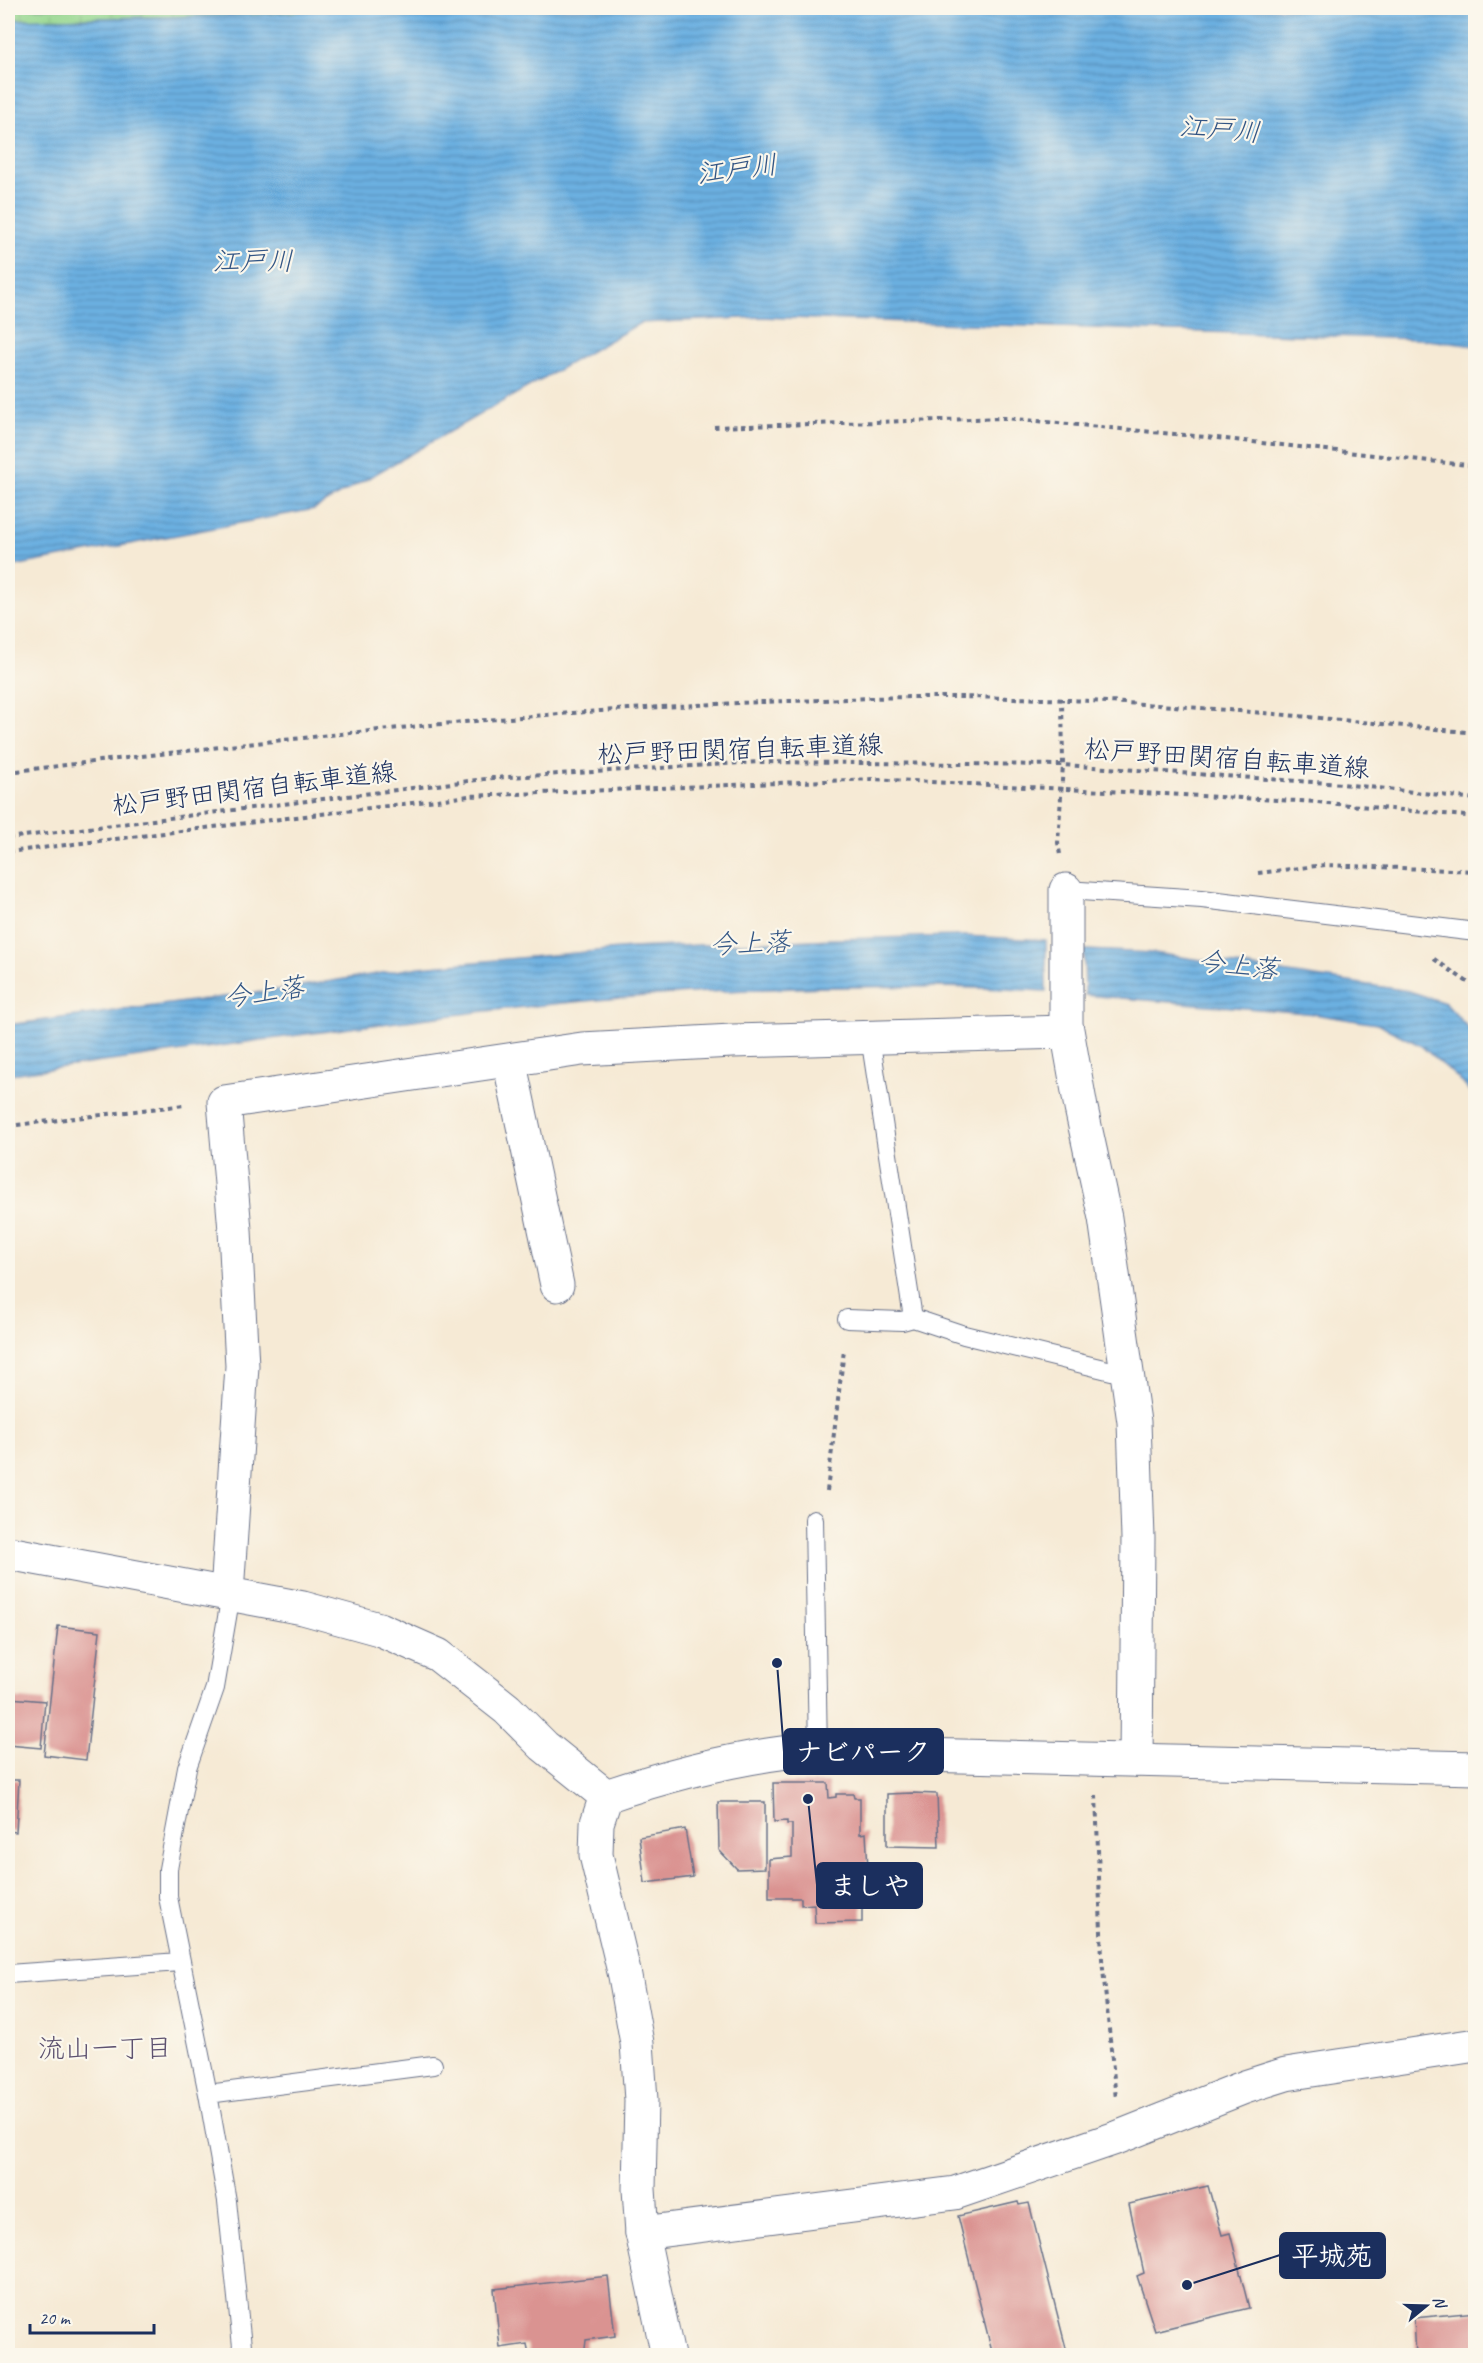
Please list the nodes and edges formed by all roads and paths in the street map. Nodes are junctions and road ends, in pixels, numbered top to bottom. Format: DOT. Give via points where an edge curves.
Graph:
graph roads {
  1 [pos="714,427"];
  2 [pos="1476,466"];
  3 [pos="1062,699"];
  4 [pos="1476,733"];
  5 [pos="1063,765"];
  6 [pos="8,772"];
  7 [pos="1062,788"];
  8 [pos="1476,799"];
  9 [pos="1476,816"];
  10 [pos="8,838"];
  11 [pos="1058,843"];
  12 [pos="8,852"];
  13 [pos="1476,871"];
  14 [pos="1066,890"];
  15 [pos="1202,899"];
  16 [pos="1476,932"];
  17 [pos="1067,1028"];
  18 [pos="870,1037"];
  19 [pos="509,1060"];
  20 [pos="224,1102"];
  21 [pos="8,1126"];
  22 [pos="557,1285"];
  23 [pos="913,1318"];
  24 [pos="847,1320"];
  25 [pos="1128,1375"];
  26 [pos="814,1519"];
  27 [pos="8,1553"];
  28 [pos="229,1594"];
  29 [pos="818,1753"];
  30 [pos="1094,1759"];
  31 [pos="1136,1760"];
  32 [pos="1476,1768"];
  33 [pos="606,1796"];
  34 [pos="180,1962"];
  35 [pos="8,1974"];
  36 [pos="1476,2044"];
  37 [pos="432,2065"];
  38 [pos="208,2094"];
  39 [pos="1119,2137"];
  40 [pos="642,2234"];
  41 [pos="243,2355"];
  42 [pos="668,2355"];
  1 -- 2 [label="path" via="1005,418"];
  3 -- 4 [label="path" via="1277,713"];
  3 -- 5 [label="path"];
  3 -- 6 [label="path" via="919,697 683,705 460,721"];
  5 -- 7 [label="path"];
  5 -- 8 [label="path, 松戸野田関宿自転車道線" via="1342,784"];
  5 -- 10 [label="path, 松戸野田関宿自転車道線" via="759,762 493,778"];
  7 -- 9 [label="path" via="1317,802"];
  7 -- 11 [label="path"];
  7 -- 12 [label="path" via="873,779 469,796"];
  13 -- 15 [label="path" via="1325,865 1247,874"];
  14 -- 15 [label="lane"];
  14 -- 17 [label="street"];
  15 -- 16 [label="lane"];
  17 -- 18 [label="street"];
  17 -- 25 [label="street" via="1105,1218"];
  18 -- 19 [label="street" via="582,1049"];
  18 -- 23 [label="lane"];
  19 -- 20 [label="street"];
  19 -- 22 [label="street"];
  20 -- 21 [label="path"];
  20 -- 28 [label="street" via="242,1366"];
  23 -- 24 [label="lane" via="902,1322"];
  23 -- 25 [label="lane" via="964,1335"];
  24 -- 26 [label="path" via="824,1516"];
  25 -- 31 [label="street" via="1138,1484"];
  26 -- 29 [label="lane"];
  27 -- 28 [label="street"];
  28 -- 33 [label="street" via="303,1608 379,1629 438,1654"];
  28 -- 34 [label="lane" via="215,1688 187,1768 168,1869 168,1897"];
  29 -- 30 [label="street"];
  29 -- 33 [label="street" via="754,1756 649,1781"];
  30 -- 31 [label="street"];
  30 -- 39 [label="path" via="1102,1959"];
  31 -- 32 [label="street"];
  33 -- 40 [label="street" via="597,1823 596,1855 637,2043"];
  34 -- 35 [label="lane"];
  34 -- 38 [label="lane"];
  36 -- 39 [label="street" via="1286,2074 1245,2086"];
  37 -- 38 [label="lane"];
  38 -- 41 [label="lane" via="227,2200"];
  39 -- 40 [label="street" via="955,2193"];
  40 -- 42 [label="street"];
}
